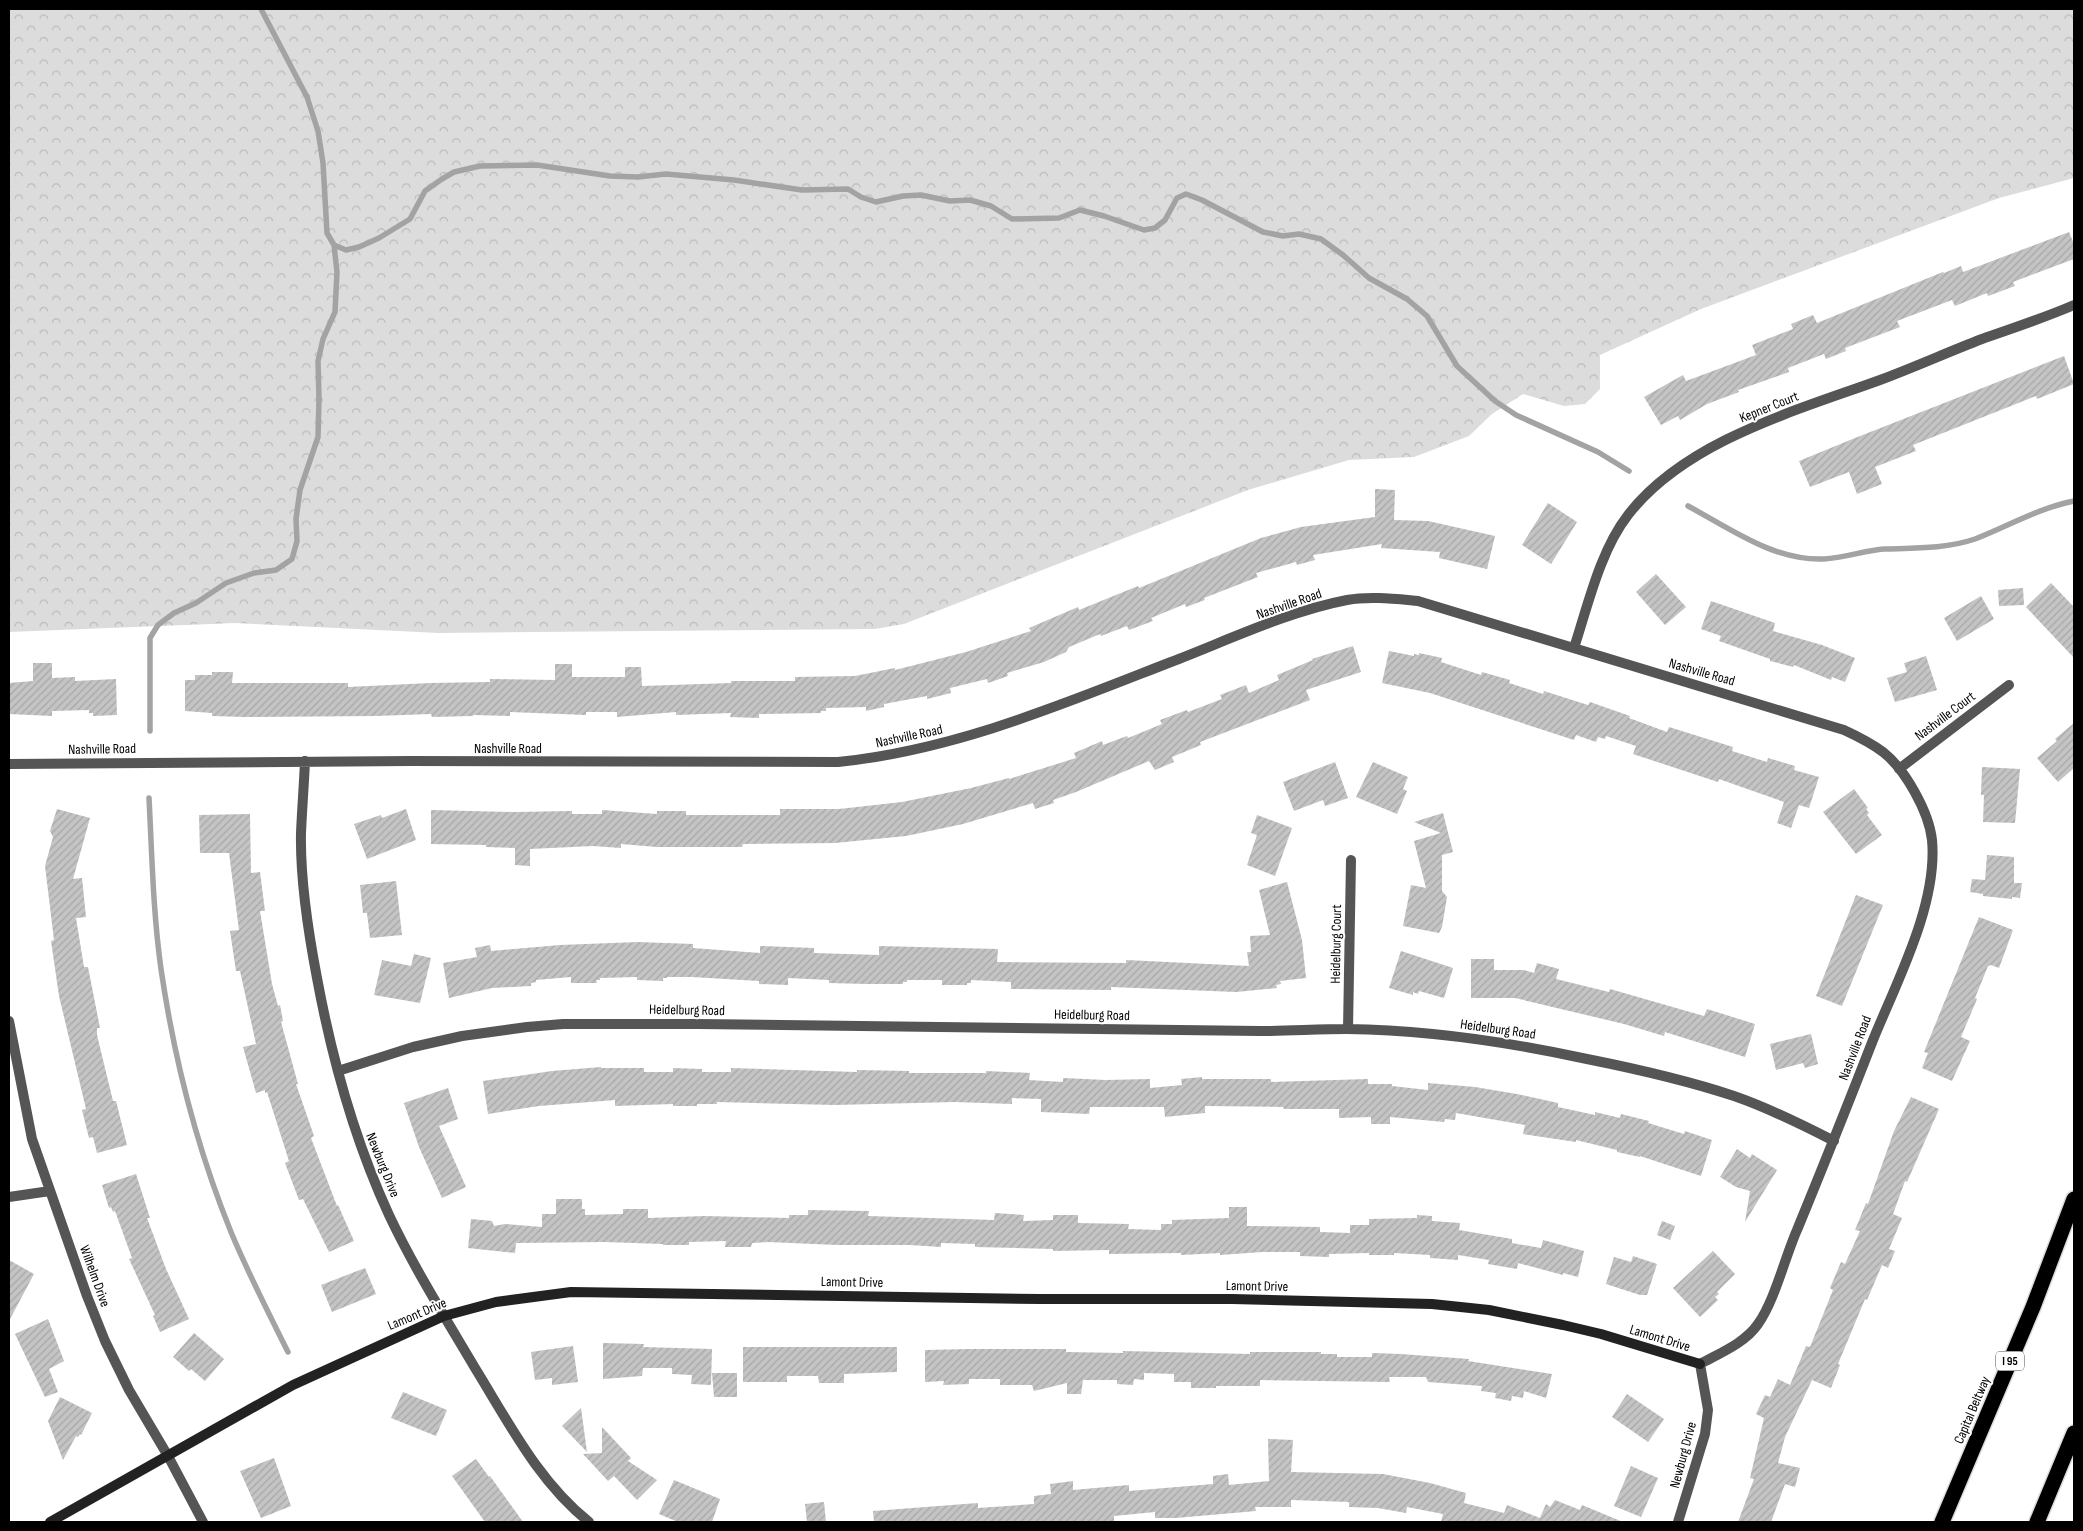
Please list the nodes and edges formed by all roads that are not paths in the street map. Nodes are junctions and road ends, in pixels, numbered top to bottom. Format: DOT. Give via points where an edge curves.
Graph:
graph roads {
  1 [pos="2074,305"];
  2 [pos="1574,648"];
  3 [pos="2009,684"];
  4 [pos="305,761"];
  5 [pos="9,764"];
  6 [pos="1899,769"];
  7 [pos="1351,860"];
  8 [pos="9,1021"];
  9 [pos="1348,1029"];
  10 [pos="338,1071"];
  11 [pos="1834,1141"];
  12 [pos="50,1191"];
  13 [pos="9,1197"];
  14 [pos="2074,1199"];
  15 [pos="444,1316"];
  16 [pos="1700,1364"];
  17 [pos="2074,1433"];
  18 [pos="168,1456"];
  19 [pos="50,1522"];
  20 [pos="203,1522"];
  21 [pos="589,1522"];
  22 [pos="1678,1522"];
  23 [pos="1942,1522"];
  24 [pos="2037,1522"];
  1 -- 2 [label="street, Kepner Court" via="1790,413 1742,433 1688,462 1641,499 1618,529 1598,574"];
  2 -- 4 [label="street, Nashville Road" via="1418,601 1348,600 1287,617 1006,725 923,749 866,759 838,762"];
  2 -- 6 [label="street, Nashville Road" via="1844,730 1884,753"];
  3 -- 6 [label="street, Nashville Court"];
  4 -- 5 [label="street, Nashville Road"];
  4 -- 10 [label="street, Newburg Drive" via="301,834 306,908 321,998"];
  6 -- 11 [label="street, Nashville Road" via="1914,791 1928,823 1932,837 1932,876 1911,948"];
  7 -- 9 [label="street, Heidelburg Court"];
  8 -- 12 [label="street, Wilhelm Drive" via="32,1139"];
  9 -- 10 [label="street, Heidelburg Road" via="1260,1031 572,1023 462,1036"];
  9 -- 11 [label="street, Heidelburg Road" via="1475,1039 1637,1070 1734,1096"];
  10 -- 15 [label="street, Newburg Drive" via="372,1176 390,1217"];
  11 -- 16 [label="street, Nashville Road" via="1762,1318 1746,1338"];
  12 -- 13 [label="street"];
  12 -- 18 [label="street, Wilhelm Drive" via="105,1341"];
  14 -- 23 [label="highway, Capital Beltway / I 95"];
  15 -- 16 [label="street, Lamont Drive" via="496,1302 571,1292 1432,1304 1470,1307 1563,1325"];
  15 -- 18 [label="street, Lamont Drive" via="293,1385"];
  15 -- 21 [label="street, Newburg Drive" via="528,1455 560,1495"];
  16 -- 22 [label="street, Newburg Drive" via="1708,1410 1706,1434"];
  17 -- 24 [label="highway"];
  18 -- 19 [label="street, Lamont Drive"];
  18 -- 20 [label="street, Wilhelm Drive"];
}
